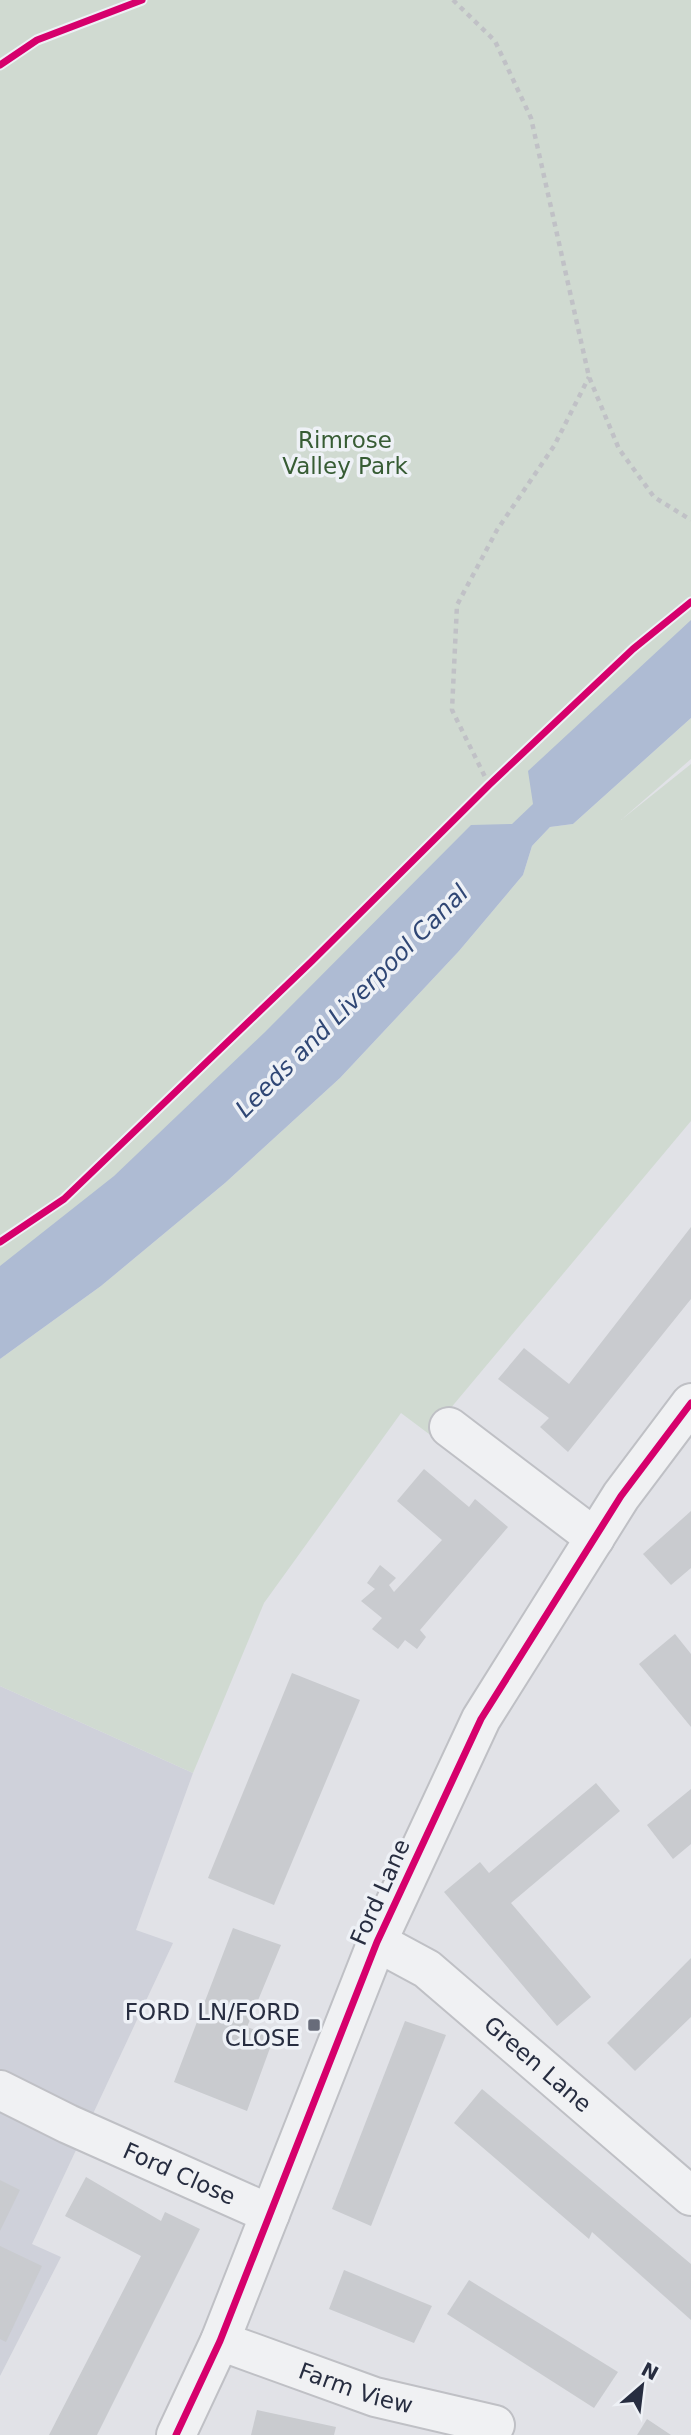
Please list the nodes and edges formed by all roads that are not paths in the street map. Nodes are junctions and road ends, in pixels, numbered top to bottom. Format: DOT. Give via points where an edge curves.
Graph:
graph roads {
  1 [pos="691,1403"];
  2 [pos="449,1427"];
  3 [pos="595,1538"];
  4 [pos="377,1942"];
  5 [pos="0,2090"];
  6 [pos="691,2196"];
  7 [pos="271,2214"];
  8 [pos="219,2341"];
  9 [pos="495,2425"];
  10 [pos="176,2435"];
  1 -- 3 [label="street, Ford Lane"];
  2 -- 3 [label="street"];
  3 -- 4 [label="street, Ford Lane" via="481,1719"];
  4 -- 6 [label="street, Green Lane" via="426,1969"];
  4 -- 7 [label="street, Ford Lane"];
  5 -- 7 [label="street, Ford Close"];
  7 -- 8 [label="street, Ford Lane"];
  8 -- 9 [label="street, Farm View" via="375,2397"];
  8 -- 10 [label="street, Ford Lane"];
}
